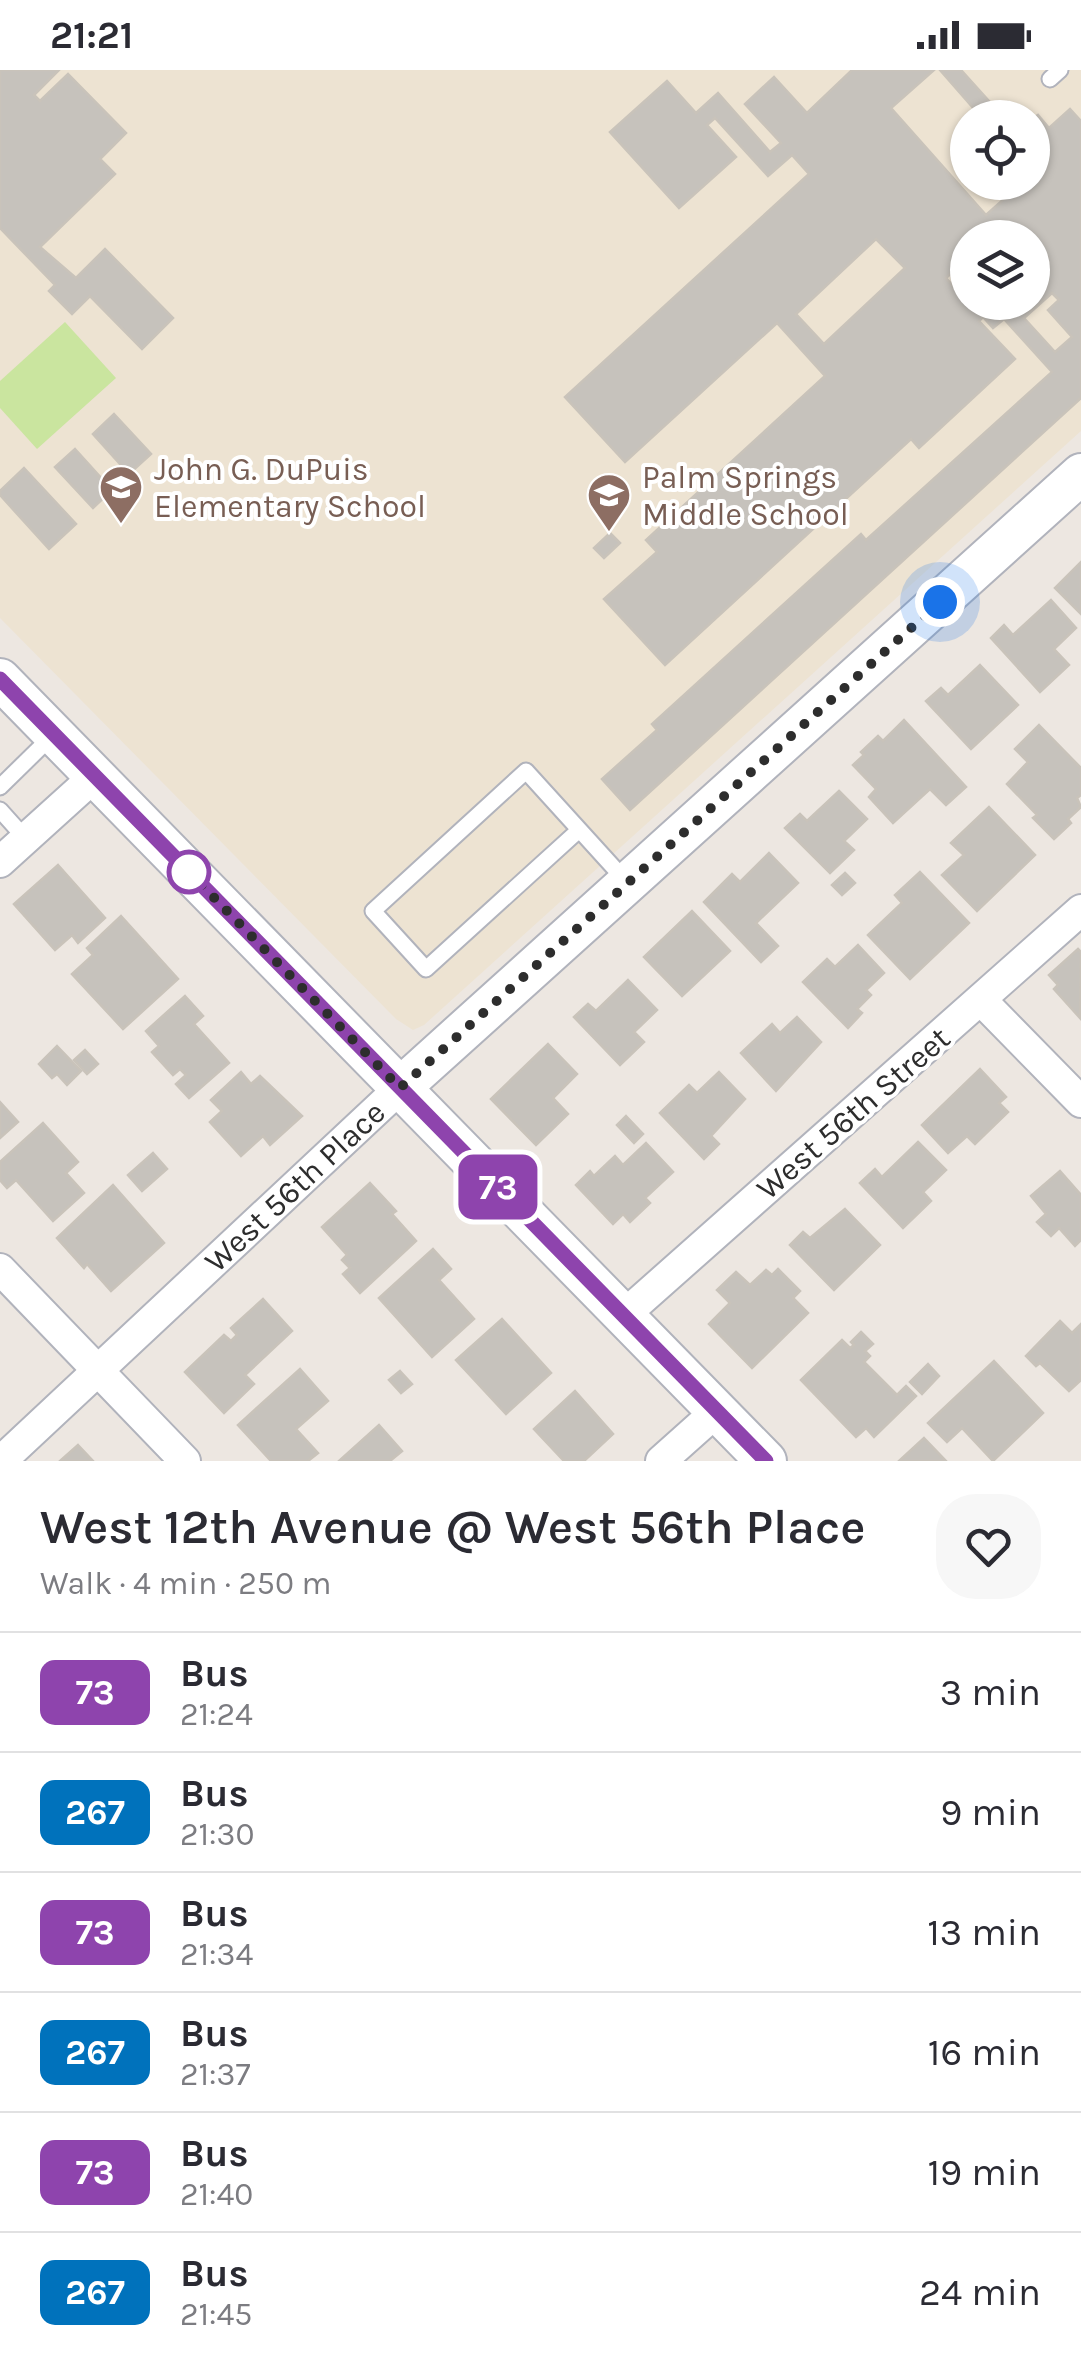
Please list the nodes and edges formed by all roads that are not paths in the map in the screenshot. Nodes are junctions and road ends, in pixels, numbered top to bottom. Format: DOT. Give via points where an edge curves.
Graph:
graph roads {
  1 [pos="1081,474"];
  2 [pos="0,679"];
  3 [pos="54,734"];
  4 [pos="95,776"];
  5 [pos="0,787"];
  6 [pos="0,810"];
  7 [pos="579,830"];
  8 [pos="26,838"];
  9 [pos="0,862"];
  10 [pos="628,883"];
  11 [pos="1081,910"];
  12 [pos="981,1000"];
  13 [pos="400,1088"];
  14 [pos="1081,1102"];
  15 [pos="0,1270"];
  16 [pos="624,1316"];
  17 [pos="97,1373"];
  18 [pos="717,1411"];
  19 [pos="0,1461"];
  20 [pos="184,1461"];
  21 [pos="661,1461"];
  22 [pos="766,1461"];
  1 -- 10 [label="main road, West 56th Place"];
  2 -- 3 [label="main road"];
  3 -- 4 [label="main road"];
  3 -- 5 [label="lane"];
  4 -- 8 [label="street"];
  4 -- 13 [label="main road"];
  6 -- 8 [label="lane"];
  7 -- 7 [label="lane" via="526,771 373,910 426,969"];
  7 -- 10 [label="lane"];
  8 -- 9 [label="street"];
  10 -- 13 [label="main road, West 56th Place"];
  11 -- 12 [label="street, West 56th Street"];
  12 -- 14 [label="street"];
  12 -- 16 [label="street, West 56th Street"];
  13 -- 16 [label="main road"];
  13 -- 17 [label="street, West 56th Place"];
  15 -- 17 [label="street"];
  16 -- 18 [label="main road"];
  17 -- 19 [label="street, West 56th Place"];
  17 -- 20 [label="street"];
  18 -- 21 [label="street"];
  18 -- 22 [label="main road"];
}
